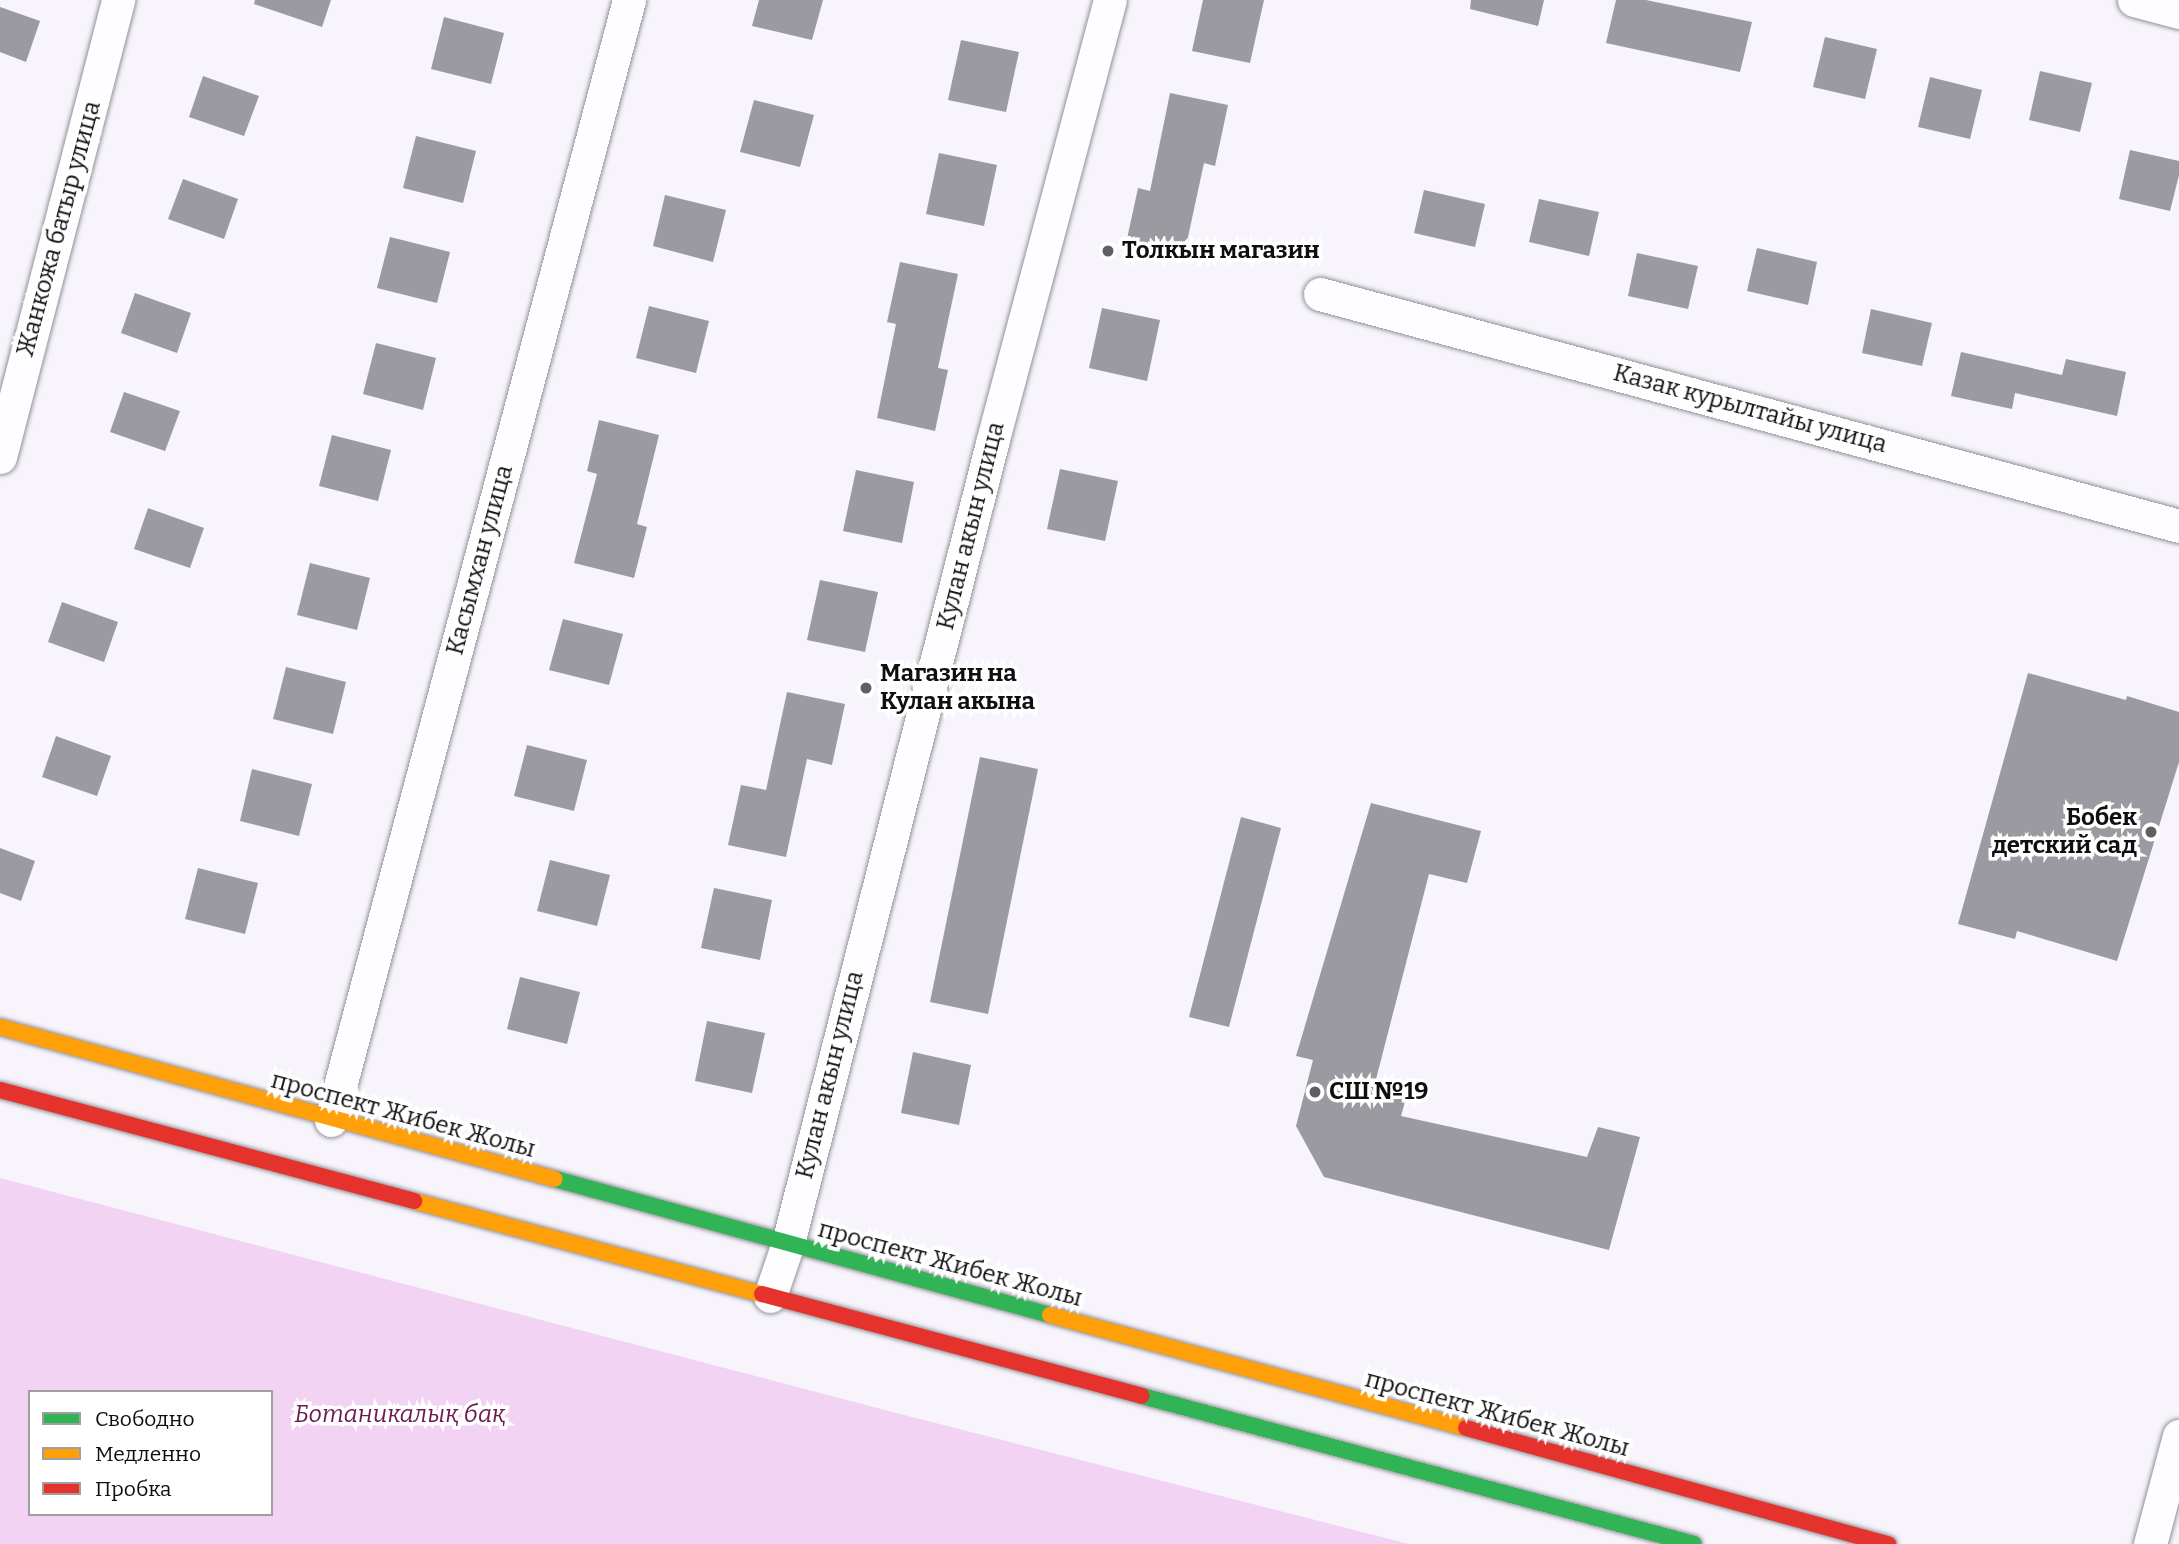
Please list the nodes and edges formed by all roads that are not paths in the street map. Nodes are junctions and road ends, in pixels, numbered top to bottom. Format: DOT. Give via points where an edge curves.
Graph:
graph roads {
  1 [pos="118,0"];
  2 [pos="629,0"];
  3 [pos="1110,0"];
  4 [pos="2134,0"];
  5 [pos="2179,12"];
  6 [pos="1320,294"];
  7 [pos="0,457"];
  8 [pos="2179,526"];
  9 [pos="0,1027"];
  10 [pos="0,1090"];
  11 [pos="331,1120"];
  12 [pos="788,1242"];
  13 [pos="770,1296"];
  14 [pos="2179,1436"];
  15 [pos="1694,1544"];
  16 [pos="1888,1544"];
  17 [pos="2150,1544"];
  1 -- 7 [label="street, Жанкожа батыр улица"];
  2 -- 11 [label="street, Касымхан улица"];
  3 -- 12 [label="street, Кулан акын улица"];
  4 -- 5 [label="street"];
  6 -- 8 [label="street, Казак курылтайы улица"];
  9 -- 11 [label="street, проспект Жибек Жолы"];
  10 -- 13 [label="street"];
  11 -- 12 [label="street, проспект Жибек Жолы"];
  12 -- 13 [label="street, Кулан акын улица"];
  12 -- 16 [label="street, проспект Жибек Жолы"];
  13 -- 15 [label="street"];
  14 -- 17 [label="street"];
}
